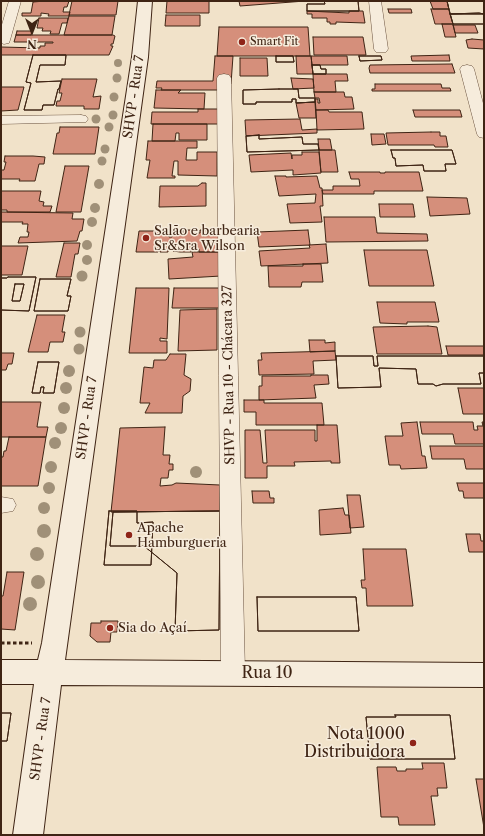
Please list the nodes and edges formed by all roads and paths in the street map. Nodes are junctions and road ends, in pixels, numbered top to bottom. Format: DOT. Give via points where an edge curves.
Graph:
graph roads {
  1 [pos="15,1"];
  2 [pos="145,1"];
  3 [pos="375,1"];
  4 [pos="4,40"];
  5 [pos="381,49"];
  6 [pos="467,69"];
  7 [pos="224,78"];
  8 [pos="81,119"];
  9 [pos="1,120"];
  10 [pos="484,134"];
  11 [pos="1,643"];
  12 [pos="55,643"];
  13 [pos="1,672"];
  14 [pos="49,673"];
  15 [pos="233,673"];
  16 [pos="484,675"];
  17 [pos="28,835"];
  1 -- 4 [label="street"];
  2 -- 12 [label="street, SHVP - Rua 7" via="139,65"];
  3 -- 5 [label="street"];
  6 -- 10 [label="street"];
  7 -- 15 [label="street, SHVP - Rua 10 - Chácara 327"];
  8 -- 9 [label="street"];
  11 -- 12 [label="path"];
  12 -- 14 [label="street, SHVP - Rua 7"];
  13 -- 14 [label="street, Rua 10"];
  14 -- 15 [label="street, Rua 10"];
  14 -- 17 [label="street, SHVP - Rua 7"];
  15 -- 16 [label="street, Rua 10"];
}
